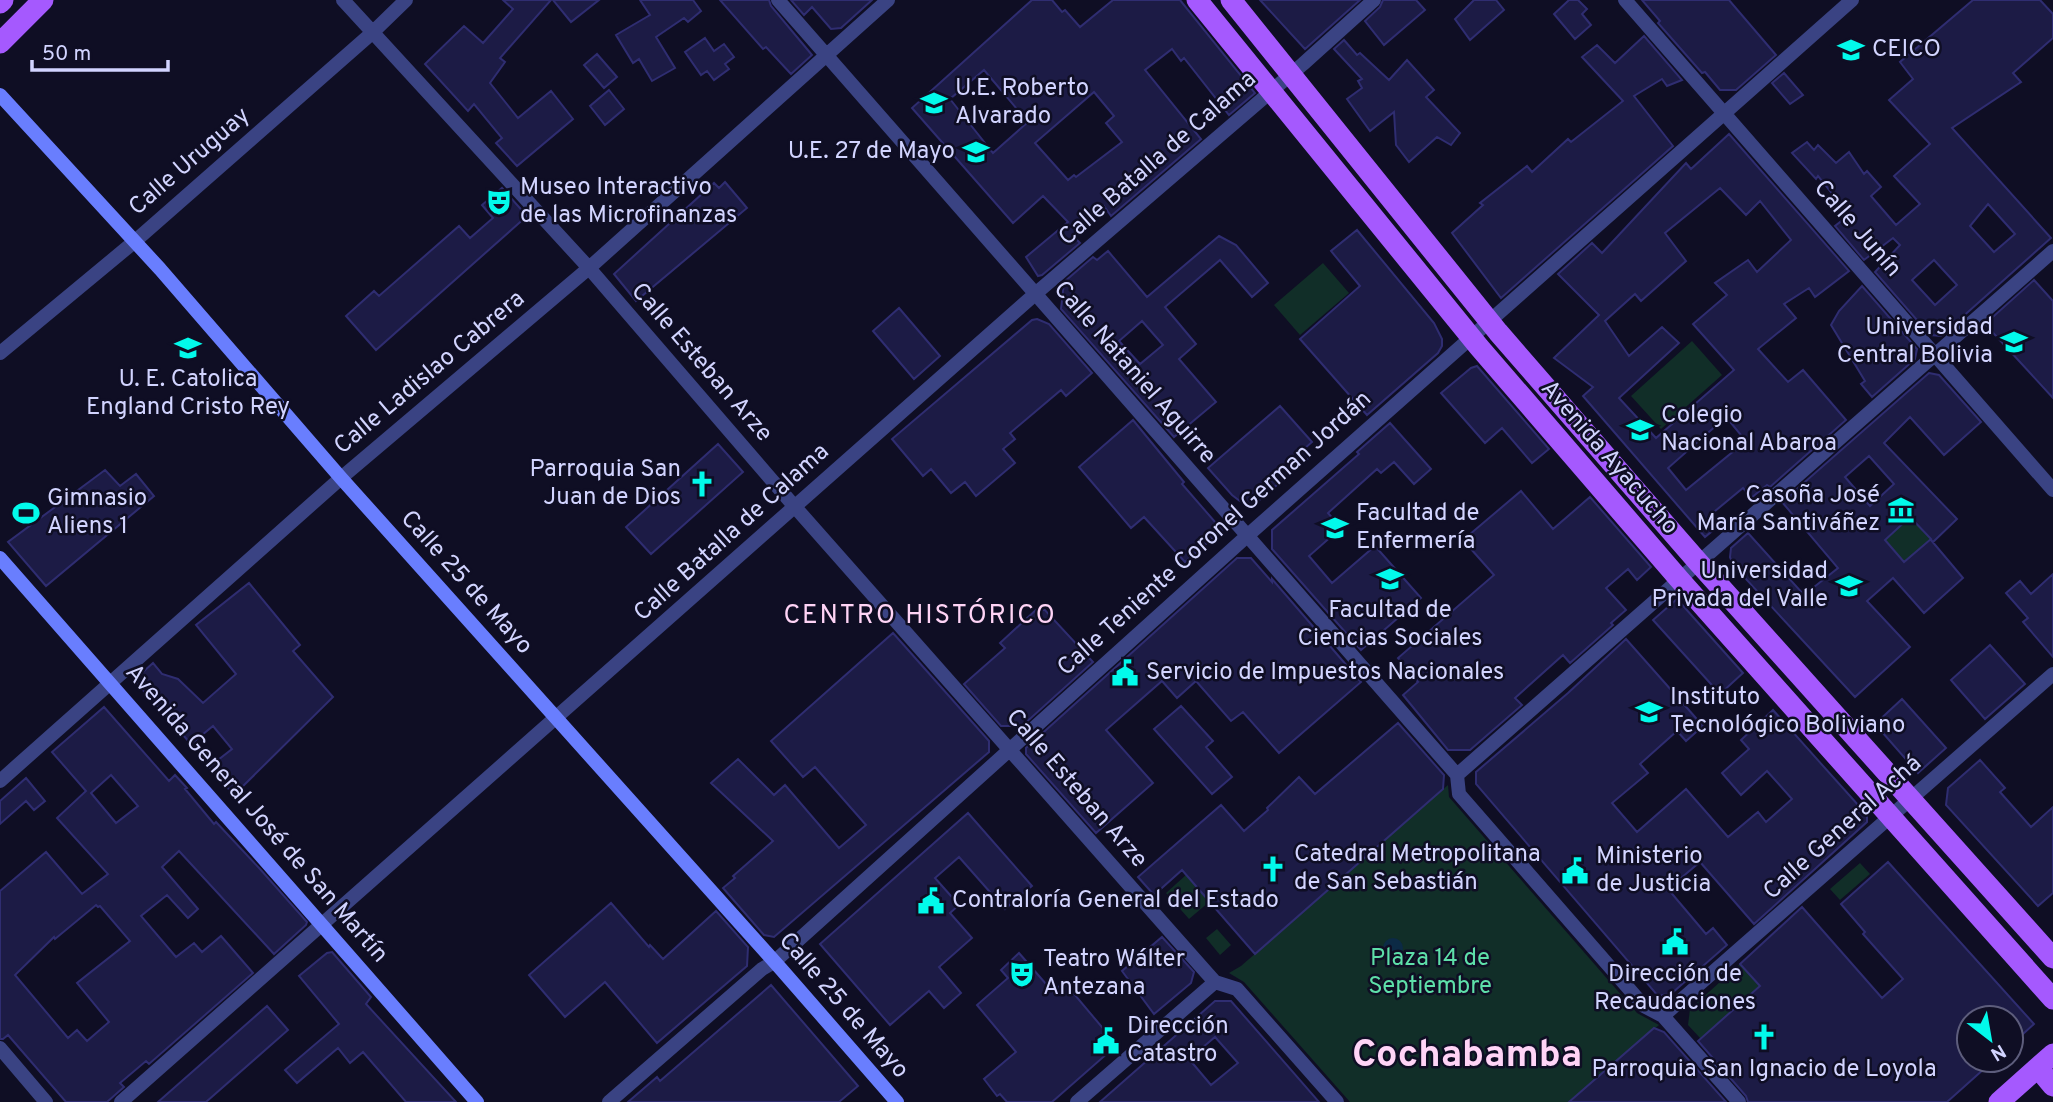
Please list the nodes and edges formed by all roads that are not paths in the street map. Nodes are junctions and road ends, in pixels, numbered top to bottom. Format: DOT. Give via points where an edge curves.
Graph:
graph roads {
  1 [pos="43,0"];
  2 [pos="342,0"];
  3 [pos="406,0"];
  4 [pos="778,0"];
  5 [pos="888,0"];
  6 [pos="1197,0"];
  7 [pos="1231,0"];
  8 [pos="1374,0"];
  9 [pos="1625,0"];
  10 [pos="1852,0"];
  11 [pos="372,33"];
  12 [pos="0,43"];
  13 [pos="827,57"];
  14 [pos="1291,74"];
  15 [pos="1271,91"];
  16 [pos="0,95"];
  17 [pos="1725,114"];
  18 [pos="134,242"];
  19 [pos="2053,251"];
  20 [pos="589,268"];
  21 [pos="1034,295"];
  22 [pos="1490,321"];
  23 [pos="1471,337"];
  24 [pos="0,353"];
  25 [pos="1937,355"];
  26 [pos="341,478"];
  27 [pos="2053,489"];
  28 [pos="796,507"];
  29 [pos="1247,536"];
  30 [pos="0,558"];
  31 [pos="1698,562"];
  32 [pos="1679,579"];
  33 [pos="2053,674"];
  34 [pos="110,682"];
  35 [pos="557,719"];
  36 [pos="1010,748"];
  37 [pos="1457,775"];
  38 [pos="0,781"];
  39 [pos="1910,798"];
  40 [pos="1890,817"];
  41 [pos="324,925"];
  42 [pos="2053,958"];
  43 [pos="774,962"];
  44 [pos="1215,982"];
  45 [pos="2053,999"];
  46 [pos="1663,1016"];
  47 [pos="0,1048"];
  48 [pos="2045,1061"];
  49 [pos="2053,1088"];
  50 [pos="46,1102"];
  51 [pos="121,1102"];
  52 [pos="477,1102"];
  53 [pos="609,1102"];
  54 [pos="897,1102"];
  55 [pos="1077,1102"];
  56 [pos="1337,1102"];
  57 [pos="1739,1102"];
  58 [pos="1999,1102"];
  59 [pos="2040,1102"];
  1 -- 12 [label="main road"];
  2 -- 11 [label="street, Calle Esteban Arze"];
  3 -- 11 [label="street, Calle Uruguay"];
  4 -- 13 [label="street, Calle Nataniel Aguirre"];
  5 -- 13 [label="street, Calle Ladislao Cabrera"];
  6 -- 15 [label="main road, Avenida Ayacucho"];
  7 -- 14 [label="main road, Avenida Ayacucho"];
  8 -- 14 [label="street, Calle Batalla de Calama"];
  9 -- 17 [label="street, Calle Junín"];
  10 -- 17 [label="street, Calle Teniente Coronel German Jordán"];
  11 -- 18 [label="street, Calle Uruguay"];
  11 -- 20 [label="street, Calle Esteban Arze"];
  13 -- 20 [label="street, Calle Ladislao Cabrera"];
  13 -- 21 [label="street, Calle Nataniel Aguirre"];
  14 -- 15 [label="street, Calle Batalla de Calama"];
  14 -- 22 [label="main road, Avenida Ayacucho"];
  15 -- 21 [label="street, Calle Batalla de Calama"];
  15 -- 23 [label="main road, Avenida Ayacucho"];
  16 -- 18 [label="main road, Calle 25 de Mayo"];
  17 -- 22 [label="street, Calle Teniente Coronel German Jordán"];
  17 -- 25 [label="street, Calle Junín"];
  18 -- 24 [label="street, Calle Uruguay"];
  18 -- 26 [label="main road, Calle 25 de Mayo"];
  19 -- 25 [label="street"];
  20 -- 26 [label="street, Calle Ladislao Cabrera"];
  20 -- 28 [label="street, Calle Esteban Arze"];
  21 -- 28 [label="street, Calle Batalla de Calama"];
  21 -- 29 [label="street, Calle Nataniel Aguirre"];
  22 -- 23 [label="street, Calle Teniente Coronel German Jordán"];
  22 -- 31 [label="main road, Avenida Ayacucho"];
  23 -- 29 [label="street, Calle Teniente Coronel German Jordán"];
  23 -- 32 [label="main road, Avenida Ayacucho"];
  25 -- 27 [label="street, Calle Junín"];
  25 -- 31 [label="street"];
  26 -- 34 [label="street, Calle Ladislao Cabrera"];
  26 -- 35 [label="main road, Calle 25 de Mayo"];
  28 -- 35 [label="street, Calle Batalla de Calama"];
  28 -- 36 [label="street, Calle Esteban Arze"];
  29 -- 36 [label="street, Calle Teniente Coronel German Jordán"];
  29 -- 37 [label="street, Calle Nataniel Aguirre"];
  30 -- 34 [label="main road, Avenida General José de San Martín"];
  31 -- 32 [label="street"];
  31 -- 39 [label="main road, Avenida Ayacucho"];
  32 -- 37 [label="street"];
  32 -- 40 [label="main road, Avenida Ayacucho"];
  33 -- 39 [label="street, Calle General Achá"];
  34 -- 38 [label="street, Calle Ladislao Cabrera"];
  34 -- 41 [label="main road, Avenida General José de San Martín"];
  35 -- 41 [label="street, Calle Batalla de Calama"];
  35 -- 43 [label="main road, Calle 25 de Mayo"];
  36 -- 43 [label="street, Calle Teniente Coronel German Jordán"];
  36 -- 44 [label="street, Calle Esteban Arze"];
  37 -- 46 [label="street" via="1459,794 1644,1006"];
  39 -- 40 [label="street, Calle General Achá"];
  39 -- 42 [label="main road, Avenida Ayacucho"];
  40 -- 45 [label="main road, Avenida Ayacucho"];
  40 -- 46 [label="street, Calle General Achá"];
  41 -- 51 [label="street, Calle Batalla de Calama"];
  41 -- 52 [label="main road, Avenida General José de San Martín"];
  43 -- 53 [label="street, Calle Teniente Coronel German Jordán"];
  43 -- 54 [label="main road, Calle 25 de Mayo"];
  44 -- 55 [label="street"];
  44 -- 56 [label="street" via="1237,989"];
  46 -- 57 [label="street"];
  47 -- 50 [label="street"];
  48 -- 49 [label="main road"];
  48 -- 58 [label="main road"];
  49 -- 59 [label="main road"];
}
